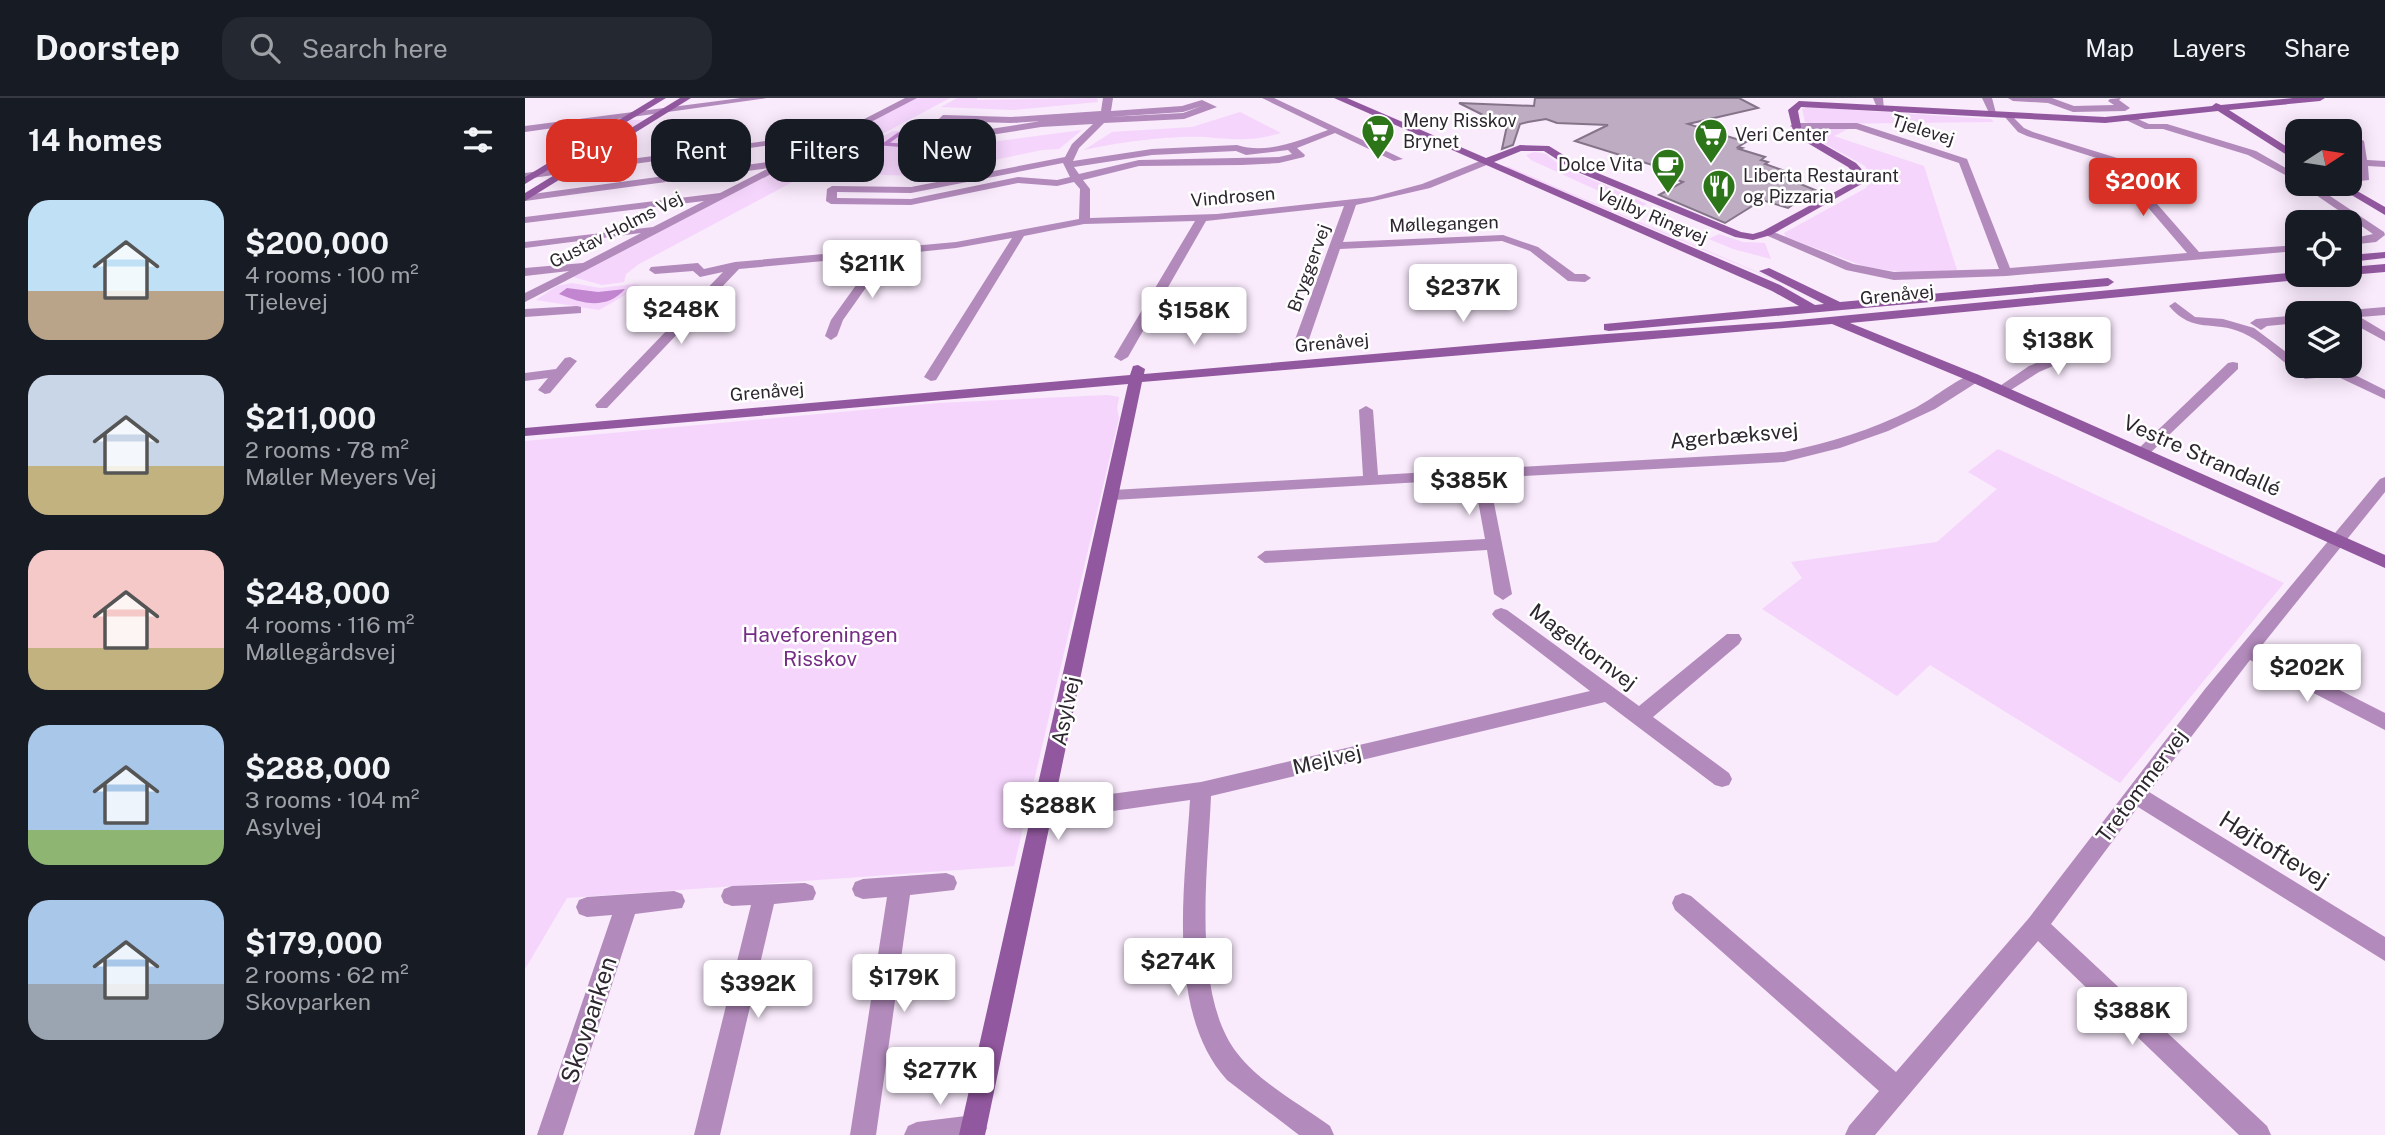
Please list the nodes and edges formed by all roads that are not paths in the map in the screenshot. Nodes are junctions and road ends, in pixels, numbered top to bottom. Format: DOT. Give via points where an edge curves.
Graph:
graph roads {
  1 [pos="661,98"];
  2 [pos="686,98"];
  3 [pos="762,98"];
  4 [pos="912,98"];
  5 [pos="1108,98"];
  6 [pos="1266,98"];
  7 [pos="1339,98"];
  8 [pos="1364,98"];
  9 [pos="1987,98"];
  10 [pos="2013,98"];
  11 [pos="2116,98"];
  12 [pos="2204,98"];
  13 [pos="2320,98"];
  14 [pos="1880,103"];
  15 [pos="1212,107"];
  16 [pos="2220,109"];
  17 [pos="667,110"];
  18 [pos="2131,114"];
  19 [pos="634,115"];
  20 [pos="1994,115"];
  21 [pos="1106,116"];
  22 [pos="2009,116"];
  23 [pos="871,119"];
  24 [pos="1795,126"];
  25 [pos="525,129"];
  26 [pos="637,129"];
  27 [pos="1336,130"];
  28 [pos="765,142"];
  29 [pos="2285,151"];
  30 [pos="1499,156"];
  31 [pos="1244,157"];
  32 [pos="1398,159"];
  33 [pos="637,160"];
  34 [pos="1068,162"];
  35 [pos="1485,162"];
  36 [pos="2363,163"];
  37 [pos="2385,164"];
  38 [pos="765,165"];
  39 [pos="2285,172"];
  40 [pos="546,173"];
  41 [pos="538,174"];
  42 [pos="765,174"];
  43 [pos="1079,178"];
  44 [pos="525,179"];
  45 [pos="552,182"];
  46 [pos="722,196"];
  47 [pos="2323,196"];
  48 [pos="2358,196"];
  49 [pos="525,198"];
  50 [pos="1351,203"];
  51 [pos="2344,210"];
  52 [pos="2385,212"];
  53 [pos="1202,218"];
  54 [pos="525,220"];
  55 [pos="1084,221"];
  56 [pos="2362,222"];
  57 [pos="656,230"];
  58 [pos="1021,232"];
  59 [pos="1766,233"];
  60 [pos="2362,241"];
  61 [pos="525,245"];
  62 [pos="1335,246"];
  63 [pos="764,248"];
  64 [pos="2285,248"];
  65 [pos="886,251"];
  66 [pos="2385,255"];
  67 [pos="2196,256"];
  68 [pos="2362,258"];
  69 [pos="756,264"];
  70 [pos="2285,265"];
  71 [pos="586,266"];
  72 [pos="735,266"];
  73 [pos="2385,268"];
  74 [pos="655,270"];
  75 [pos="2362,270"];
  76 [pos="525,272"];
  77 [pos="2006,272"];
  78 [pos="2285,277"];
  79 [pos="1585,278"];
  80 [pos="525,298"];
  81 [pos="1838,306"];
  82 [pos="2175,306"];
  83 [pos="1812,308"];
  84 [pos="577,310"];
  85 [pos="2385,311"];
  86 [pos="525,313"];
  87 [pos="2362,314"];
  88 [pos="1860,318"];
  89 [pos="1834,320"];
  90 [pos="2285,320"];
  91 [pos="2362,323"];
  92 [pos="2261,326"];
  93 [pos="831,336"];
  94 [pos="2385,337"];
  95 [pos="2102,340"];
  96 [pos="1300,345"];
  97 [pos="1121,357"];
  98 [pos="569,360"];
  99 [pos="2233,366"];
  100 [pos="559,373"];
  101 [pos="1138,374"];
  102 [pos="525,377"];
  103 [pos="931,377"];
  104 [pos="1974,378"];
  105 [pos="545,390"];
  106 [pos="2001,390"];
  107 [pos="2385,395"];
  108 [pos="602,405"];
  109 [pos="1366,410"];
  110 [pos="525,422"];
  111 [pos="525,432"];
  112 [pos="2142,453"];
  113 [pos="1481,475"];
  114 [pos="1371,481"];
  115 [pos="2385,482"];
  116 [pos="1114,495"];
  117 [pos="2338,539"];
  118 [pos="1493,544"];
  119 [pos="1265,556"];
  120 [pos="2385,562"];
  121 [pos="1503,594"];
  122 [pos="1501,614"];
  123 [pos="1733,639"];
  124 [pos="2247,651"];
  125 [pos="1607,694"];
  126 [pos="1639,717"];
  127 [pos="2385,722"];
  128 [pos="1722,779"];
  129 [pos="1201,790"];
  130 [pos="2135,794"];
  131 [pos="1043,812"];
  132 [pos="946,883"];
  133 [pos="900,886"];
  134 [pos="863,888"];
  135 [pos="805,892"];
  136 [pos="765,895"];
  137 [pos="732,896"];
  138 [pos="674,901"];
  139 [pos="1683,903"];
  140 [pos="627,905"];
  141 [pos="587,908"];
  142 [pos="2037,925"];
  143 [pos="2385,950"];
  144 [pos="1895,1088"];
  145 [pos="973,1132"];
  146 [pos="550,1135"];
  147 [pos="707,1135"];
  148 [pos="863,1135"];
  149 [pos="917,1135"];
  150 [pos="1321,1135"];
  151 [pos="1858,1135"];
  152 [pos="2258,1135"];
  1 -- 19 [label="street"];
  2 -- 17 [label="street"];
  3 -- 17 [label="street"];
  4 -- 23 [label="street, Gustav Holms Vej"];
  5 -- 21 [label="street"];
  6 -- 27 [label="street"];
  7 -- 35 [label="street, Vejlby Ringvej"];
  8 -- 30 [label="street, Vejlby Ringvej"];
  9 -- 20 [label="street"];
  10 -- 18 [label="street"];
  11 -- 18 [label="street" via="2113,101"];
  12 -- 16 [label="street"];
  13 -- 16 [label="street"];
  14 -- 20 [label="street"];
  14 -- 24 [label="street" via="1794,106"];
  15 -- 21 [label="street" via="1184,116"];
  16 -- 18 [label="street"];
  16 -- 29 [label="street"];
  17 -- 19 [label="street"];
  17 -- 26 [label="street"];
  18 -- 22 [label="street" via="2083,120"];
  18 -- 39 [label="street" via="2148,127 2164,126 2252,153"];
  19 -- 25 [label="street"];
  19 -- 41 [label="street"];
  20 -- 22 [label="street"];
  21 -- 21 [label="street" via="943,118 932,130 983,133"];
  21 -- 34 [label="street" via="1079,142"];
  22 -- 67 [label="street" via="2030,134 2113,160"];
  24 -- 59 [label="street" via="1803,138 1852,164 1861,177 1856,185"];
  24 -- 77 [label="street, Tjelevej" via="1857,127 1963,161"];
  27 -- 31 [label="street" via="1290,146 1300,155 1279,160"];
  27 -- 32 [label="street"];
  28 -- 33 [label="street"];
  30 -- 35 [label="street"];
  30 -- 59 [label="street" via="1527,146 1546,148 1579,169 1739,235"];
  30 -- 81 [label="street, Vejlby Ringvej"];
  31 -- 34 [label="street" via="1237,148"];
  31 -- 43 [label="street" via="1139,163"];
  34 -- 43 [label="street"];
  34 -- 43 [label="street" via="911,190 832,189 831,201 911,202 1018,180 1057,183"];
  35 -- 50 [label="street, Vindrosen" via="1408,192"];
  35 -- 83 [label="street, Vejlby Ringvej" via="1776,288"];
  36 -- 37 [label="street"];
  38 -- 49 [label="street"];
  40 -- 41 [label="street"];
  41 -- 44 [label="street"];
  42 -- 46 [label="street, Gustav Holms Vej"];
  43 -- 55 [label="street" via="1085,189"];
  45 -- 49 [label="street"];
  46 -- 54 [label="street"];
  46 -- 57 [label="street, Gustav Holms Vej"];
  47 -- 51 [label="street"];
  48 -- 52 [label="street"];
  50 -- 53 [label="street, Vindrosen"];
  50 -- 62 [label="street, Bryggervej"];
  53 -- 55 [label="street, Vindrosen"];
  53 -- 97 [label="street"];
  55 -- 58 [label="street, Vindrosen"];
  56 -- 60 [label="street" via="2380,234"];
  57 -- 61 [label="street"];
  57 -- 71 [label="street, Gustav Holms Vej"];
  58 -- 65 [label="street, Vindrosen"];
  58 -- 103 [label="street"];
  59 -- 77 [label="street" via="1871,273 1920,277"];
  62 -- 79 [label="street, Møllegangen" via="1503,238 1534,248 1572,278"];
  62 -- 96 [label="street, Bryggervej"];
  63 -- 69 [label="street"];
  64 -- 67 [label="street"];
  65 -- 69 [label="street, Vindrosen" via="815,252"];
  65 -- 93 [label="street" via="837,320"];
  66 -- 68 [label="street"];
  67 -- 77 [label="street"];
  69 -- 72 [label="street, Vindrosen"];
  70 -- 81 [label="street, Grenåvej"];
  71 -- 76 [label="street"];
  71 -- 80 [label="street, Gustav Holms Vej"];
  72 -- 74 [label="street, Vindrosen" via="700,272 698,267"];
  72 -- 108 [label="street"];
  73 -- 75 [label="street"];
  78 -- 88 [label="street, Grenåvej"];
  81 -- 83 [label="street, Grenåvej"];
  81 -- 88 [label="street, Vestre Strandallé"];
  82 -- 107 [label="street" via="2192,321 2249,331 2310,376 2338,372"];
  83 -- 89 [label="street, Vejlby Ringvej"];
  83 -- 101 [label="street, Grenåvej"];
  84 -- 86 [label="street"];
  85 -- 87 [label="street"];
  88 -- 89 [label="street, Grenåvej"];
  88 -- 104 [label="street, Vestre Strandallé"];
  89 -- 101 [label="street, Grenåvej"];
  89 -- 104 [label="street, Vestre Strandallé"];
  90 -- 92 [label="street" via="2256,323"];
  91 -- 94 [label="street"];
  95 -- 106 [label="street" via="2034,369"];
  98 -- 100 [label="street"];
  99 -- 112 [label="street"];
  100 -- 102 [label="street"];
  100 -- 105 [label="street"];
  101 -- 110 [label="street, Grenåvej"];
  101 -- 111 [label="street, Grenåvej"];
  101 -- 116 [label="street, Asylvej"];
  104 -- 106 [label="street, Vestre Strandallé"];
  104 -- 113 [label="street, Agerbæksvej" via="1899,422 1835,446 1795,455"];
  106 -- 112 [label="street, Vestre Strandallé"];
  109 -- 114 [label="street"];
  112 -- 117 [label="street, Vestre Strandallé"];
  113 -- 114 [label="street, Agerbæksvej"];
  113 -- 118 [label="street"];
  114 -- 116 [label="street, Agerbæksvej"];
  115 -- 117 [label="street, Tretommervej"];
  116 -- 131 [label="street, Asylvej"];
  117 -- 120 [label="street, Vestre Strandallé"];
  117 -- 124 [label="street, Tretommervej"];
  118 -- 119 [label="street"];
  118 -- 121 [label="street"];
  122 -- 125 [label="street, Mageltornvej"];
  123 -- 126 [label="street, Mageltornvej"];
  124 -- 127 [label="street"];
  124 -- 130 [label="street, Tretommervej"];
  125 -- 126 [label="street, Mageltornvej"];
  125 -- 129 [label="street, Mejlvej"];
  126 -- 128 [label="street, Mageltornvej"];
  129 -- 131 [label="street, Mejlvej"];
  129 -- 150 [label="street" via="1196,949 1202,1009 1229,1064"];
  130 -- 142 [label="street, Tretommervej"];
  130 -- 143 [label="street, Højtoftevej"];
  131 -- 145 [label="street, Asylvej"];
  132 -- 133 [label="street"];
  133 -- 134 [label="street"];
  133 -- 148 [label="street"];
  135 -- 136 [label="street"];
  136 -- 137 [label="street"];
  136 -- 147 [label="street"];
  138 -- 140 [label="street"];
  139 -- 144 [label="street"];
  140 -- 141 [label="street"];
  140 -- 146 [label="street, Skovparken"];
  142 -- 144 [label="street, Tretommervej"];
  142 -- 152 [label="street"];
  144 -- 151 [label="street, Tretommervej"];
  145 -- 149 [label="street"];
}
